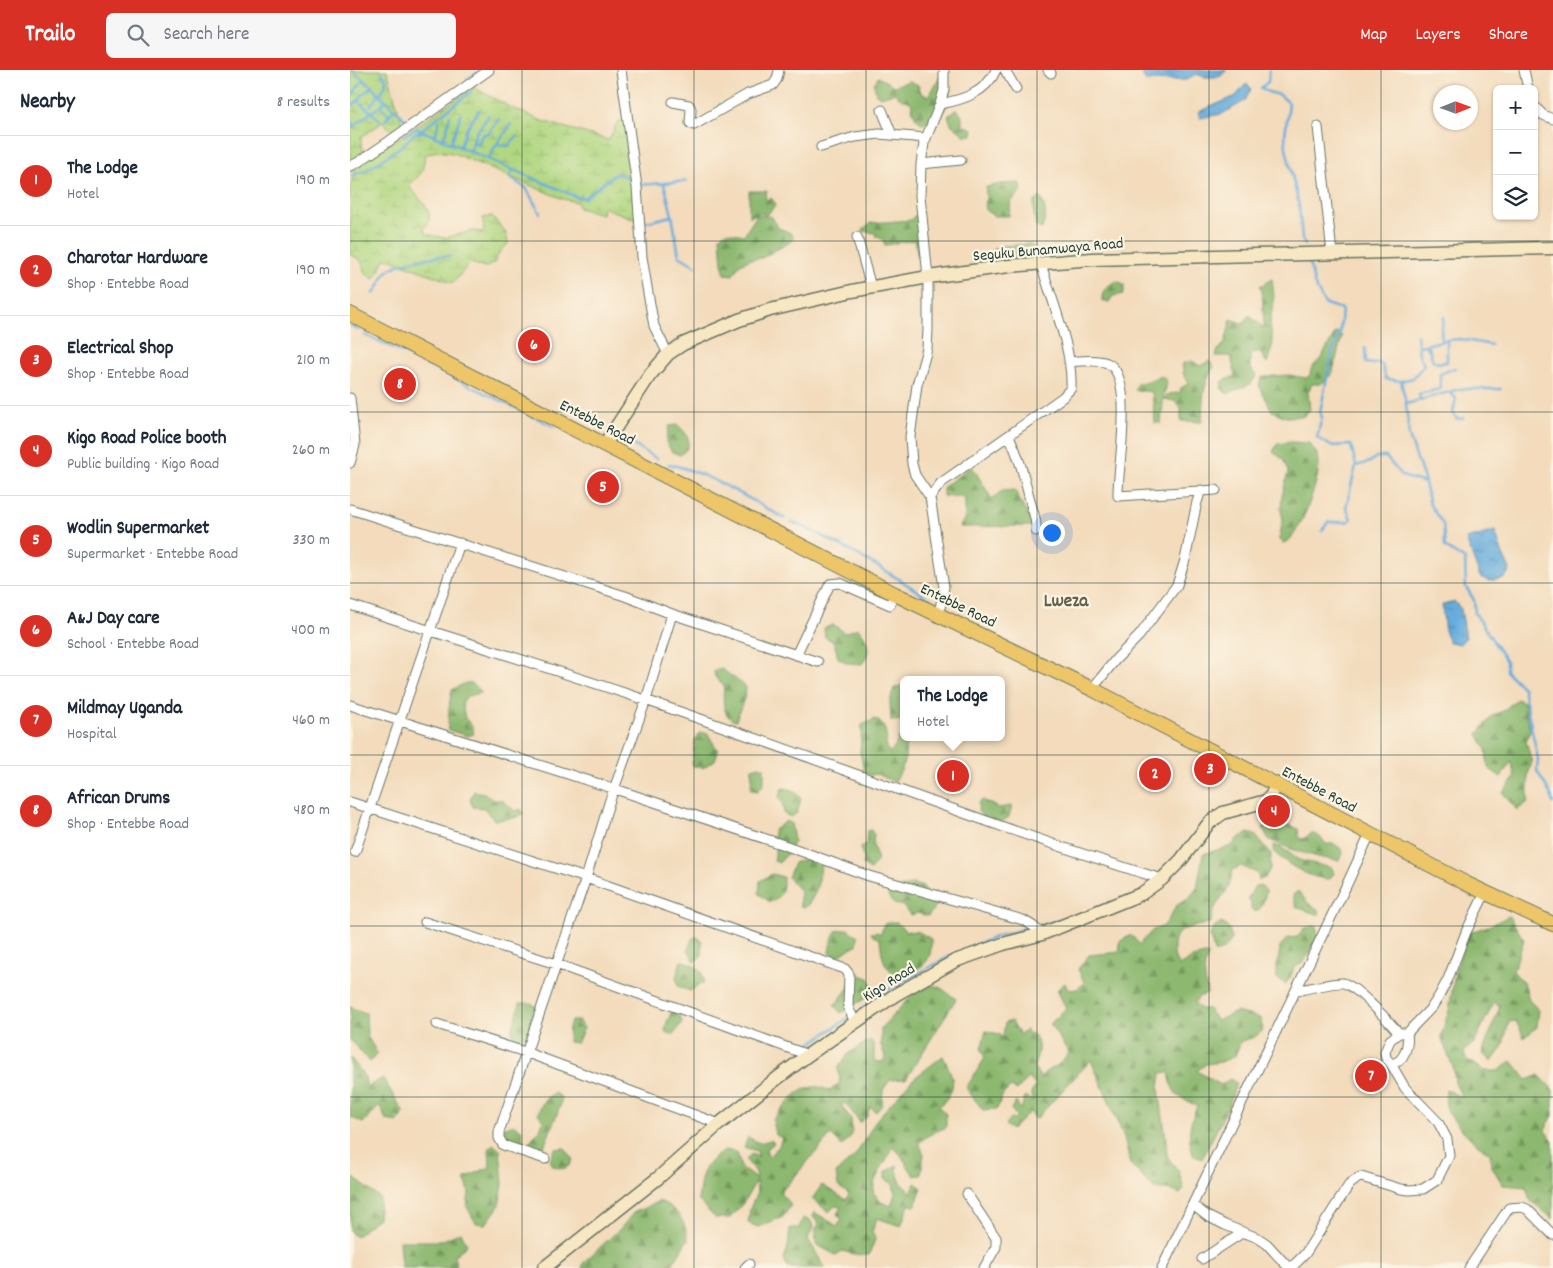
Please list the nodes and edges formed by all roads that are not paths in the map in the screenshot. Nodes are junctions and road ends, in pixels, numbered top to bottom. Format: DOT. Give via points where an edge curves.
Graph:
graph roads {
  1 [pos="489,70"];
  2 [pos="621,70"];
  3 [pos="779,70"];
  4 [pos="944,70"];
  5 [pos="996,70"];
  6 [pos="1005,70"];
  7 [pos="1524,70"];
  8 [pos="1527,85"];
  9 [pos="1016,89"];
  10 [pos="673,102"];
  11 [pos="940,104"];
  12 [pos="882,110"];
  13 [pos="1538,110"];
  14 [pos="1553,120"];
  15 [pos="1318,127"];
  16 [pos="892,135"];
  17 [pos="926,138"];
  18 [pos="821,147"];
  19 [pos="961,160"];
  20 [pos="921,164"];
  21 [pos="350,166"];
  22 [pos="857,237"];
  23 [pos="1553,248"];
  24 [pos="1332,253"];
  25 [pos="1040,264"];
  26 [pos="928,277"];
  27 [pos="871,287"];
  28 [pos="350,314"];
  29 [pos="668,354"];
  30 [pos="1069,362"];
  31 [pos="350,398"];
  32 [pos="1009,436"];
  33 [pos="605,444"];
  34 [pos="350,463"];
  35 [pos="1201,490"];
  36 [pos="1216,490"];
  37 [pos="930,497"];
  38 [pos="350,508"];
  39 [pos="1036,531"];
  40 [pos="460,543"];
  41 [pos="895,594"];
  42 [pos="350,605"];
  43 [pos="672,614"];
  44 [pos="939,614"];
  45 [pos="431,632"];
  46 [pos="796,655"];
  47 [pos="818,662"];
  48 [pos="1092,689"];
  49 [pos="646,700"];
  50 [pos="350,705"];
  51 [pos="401,720"];
  52 [pos="1277,784"];
  53 [pos="615,789"];
  54 [pos="350,802"];
  55 [pos="370,809"];
  56 [pos="1370,834"];
  57 [pos="355,852"];
  58 [pos="586,878"];
  59 [pos="1162,880"];
  60 [pos="1485,893"];
  61 [pos="425,922"];
  62 [pos="1553,924"];
  63 [pos="1042,934"];
  64 [pos="556,964"];
  65 [pos="1296,991"];
  66 [pos="855,1022"];
  67 [pos="437,1024"];
  68 [pos="1403,1033"];
  69 [pos="525,1052"];
  70 [pos="808,1055"];
  71 [pos="1391,1064"];
  72 [pos="719,1124"];
  73 [pos="545,1159"];
  74 [pos="967,1194"];
  75 [pos="1193,1205"];
  76 [pos="1242,1233"];
  77 [pos="1553,1235"];
  78 [pos="1202,1259"];
  79 [pos="544,1268"];
  80 [pos="984,1268"];
  81 [pos="1162,1268"];
  82 [pos="1290,1268"];
  83 [pos="1469,1268"];
  1 -- 21 [label="street"];
  2 -- 29 [label="street" via="646,285 654,326"];
  3 -- 10 [label="street" via="773,85 748,94 694,125 690,123 689,105"];
  4 -- 11 [label="street"];
  5 -- 11 [label="street" via="974,94"];
  6 -- 9 [label="street"];
  7 -- 8 [label="street"];
  11 -- 17 [label="street"];
  12 -- 16 [label="street"];
  13 -- 14 [label="street"];
  15 -- 24 [label="street"];
  16 -- 17 [label="street"];
  16 -- 18 [label="street" via="855,137"];
  17 -- 20 [label="street"];
  19 -- 20 [label="street"];
  20 -- 26 [label="street" via="920,196"];
  22 -- 27 [label="street"];
  23 -- 24 [label="main road, Seguku Bunamwaya Road"];
  24 -- 25 [label="main road, Seguku Bunamwaya Road" via="1092,259"];
  25 -- 26 [label="main road, Seguku Bunamwaya Road"];
  25 -- 30 [label="street"];
  26 -- 27 [label="main road, Seguku Bunamwaya Road"];
  26 -- 37 [label="street" via="927,346 916,385 910,437 915,475"];
  27 -- 29 [label="main road, Seguku Bunamwaya Road" via="770,310 705,334"];
  28 -- 33 [label="main road, Entebbe Road"];
  29 -- 33 [label="main road, Seguku Bunamwaya Road" via="650,375"];
  30 -- 32 [label="street" via="1072,381 1069,392"];
  30 -- 35 [label="street" via="1108,363 1119,376 1123,400 1118,496"];
  31 -- 34 [label="street" via="355,445"];
  32 -- 37 [label="street" via="942,483"];
  32 -- 39 [label="street" via="1029,491"];
  33 -- 41 [label="main road, Entebbe Road"];
  35 -- 36 [label="street"];
  35 -- 48 [label="street" via="1177,585 1139,636"];
  37 -- 44 [label="street" via="944,586"];
  38 -- 40 [label="street"];
  40 -- 43 [label="street"];
  40 -- 45 [label="street"];
  41 -- 44 [label="main road, Entebbe Road"];
  41 -- 46 [label="street" via="890,605 840,583 830,584"];
  42 -- 45 [label="street"];
  43 -- 46 [label="street"];
  43 -- 49 [label="street"];
  44 -- 48 [label="main road, Entebbe Road"];
  45 -- 49 [label="street"];
  45 -- 51 [label="street"];
  46 -- 47 [label="street"];
  48 -- 52 [label="main road, Entebbe Road"];
  49 -- 53 [label="street"];
  49 -- 59 [label="street"];
  50 -- 51 [label="street"];
  51 -- 53 [label="street"];
  51 -- 55 [label="street"];
  52 -- 56 [label="main road, Entebbe Road"];
  52 -- 59 [label="main road, Kigo Road" via="1266,801 1228,811 1210,823"];
  53 -- 58 [label="street"];
  53 -- 63 [label="street" via="869,876 1023,920"];
  54 -- 55 [label="street"];
  55 -- 57 [label="street"];
  55 -- 58 [label="street"];
  56 -- 60 [label="main road, Entebbe Road"];
  56 -- 65 [label="street"];
  58 -- 64 [label="street"];
  58 -- 66 [label="street" via="845,969 849,974 848,1007"];
  59 -- 63 [label="main road, Kigo Road" via="1132,898"];
  60 -- 62 [label="main road, Entebbe Road"];
  60 -- 68 [label="street" via="1439,996 1432,1007"];
  61 -- 64 [label="street"];
  63 -- 66 [label="main road, Kigo Road" via="955,961"];
  64 -- 69 [label="street"];
  64 -- 70 [label="street"];
  65 -- 68 [label="street" via="1348,984"];
  65 -- 75 [label="street"];
  66 -- 70 [label="main road, Kigo Road"];
  67 -- 69 [label="street"];
  68 -- 71 [label="street" via="1407,1050 1402,1059"];
  68 -- 71 [label="street" via="1390,1040 1385,1052"];
  69 -- 72 [label="street"];
  69 -- 73 [label="street" via="499,1138 503,1145"];
  70 -- 72 [label="main road, Kigo Road"];
  71 -- 82 [label="street" via="1405,1088 1438,1122 1448,1139 1449,1156 1437,1180 1423,1189 1401,1189 1362,1177 1354,1180 1305,1254"];
  72 -- 79 [label="main road, Kigo Road" via="658,1178"];
  74 -- 80 [label="street" via="996,1238 996,1247"];
  75 -- 76 [label="street" via="1207,1216"];
  75 -- 81 [label="street"];
  76 -- 78 [label="street"];
  76 -- 82 [label="street" via="1267,1244"];
  77 -- 83 [label="street" via="1527,1209 1509,1208"];
}
